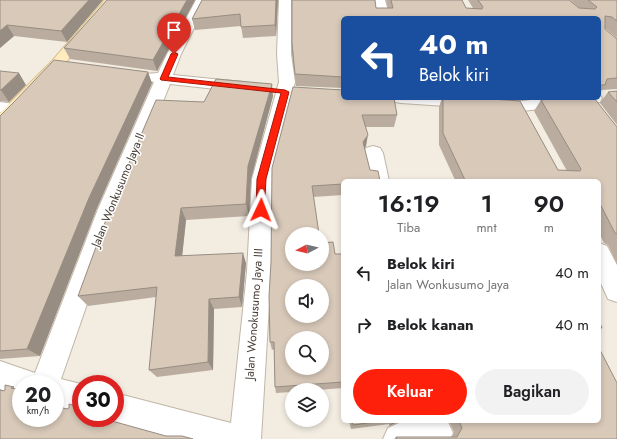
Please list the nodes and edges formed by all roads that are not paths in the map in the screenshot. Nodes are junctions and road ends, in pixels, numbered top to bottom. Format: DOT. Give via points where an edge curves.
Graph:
graph roads {
  1 [pos="112,0"];
  2 [pos="202,0"];
  3 [pos="285,0"];
  4 [pos="379,0"];
  5 [pos="383,16"];
  6 [pos="133,74"];
  7 [pos="164,79"];
  8 [pos="277,91"];
  9 [pos="429,100"];
  10 [pos="580,100"];
  11 [pos="8,108"];
  12 [pos="523,108"];
  13 [pos="0,124"];
  14 [pos="373,153"];
  15 [pos="379,179"];
  16 [pos="601,257"];
  17 [pos="617,291"];
  18 [pos="0,375"];
  19 [pos="48,375"];
  20 [pos="12,380"];
  21 [pos="124,410"];
  22 [pos="436,431"];
  23 [pos="234,439"];
  24 [pos="245,439"];
  25 [pos="399,439"];
  1 -- 11 [label="main road" via="65,65"];
  2 -- 7 [label="street, Jalan Wonkusumo Jaya II"];
  3 -- 8 [label="street, Jalan Wonokusumo Jaya III" via="284,54 287,82"];
  4 -- 5 [label="street"];
  6 -- 7 [label="street"];
  7 -- 8 [label="street"];
  7 -- 19 [label="street, Jalan Wonkusumo Jaya II" via="109,209"];
  8 -- 24 [label="street, Jalan Wonokusumo Jaya III" via="262,179 258,272"];
  9 -- 12 [label="street"];
  10 -- 12 [label="street"];
  11 -- 13 [label="main road"];
  14 -- 15 [label="street"];
  16 -- 17 [label="street"];
  18 -- 20 [label="street"];
  21 -- 23 [label="street"];
  22 -- 25 [label="street"];
}
